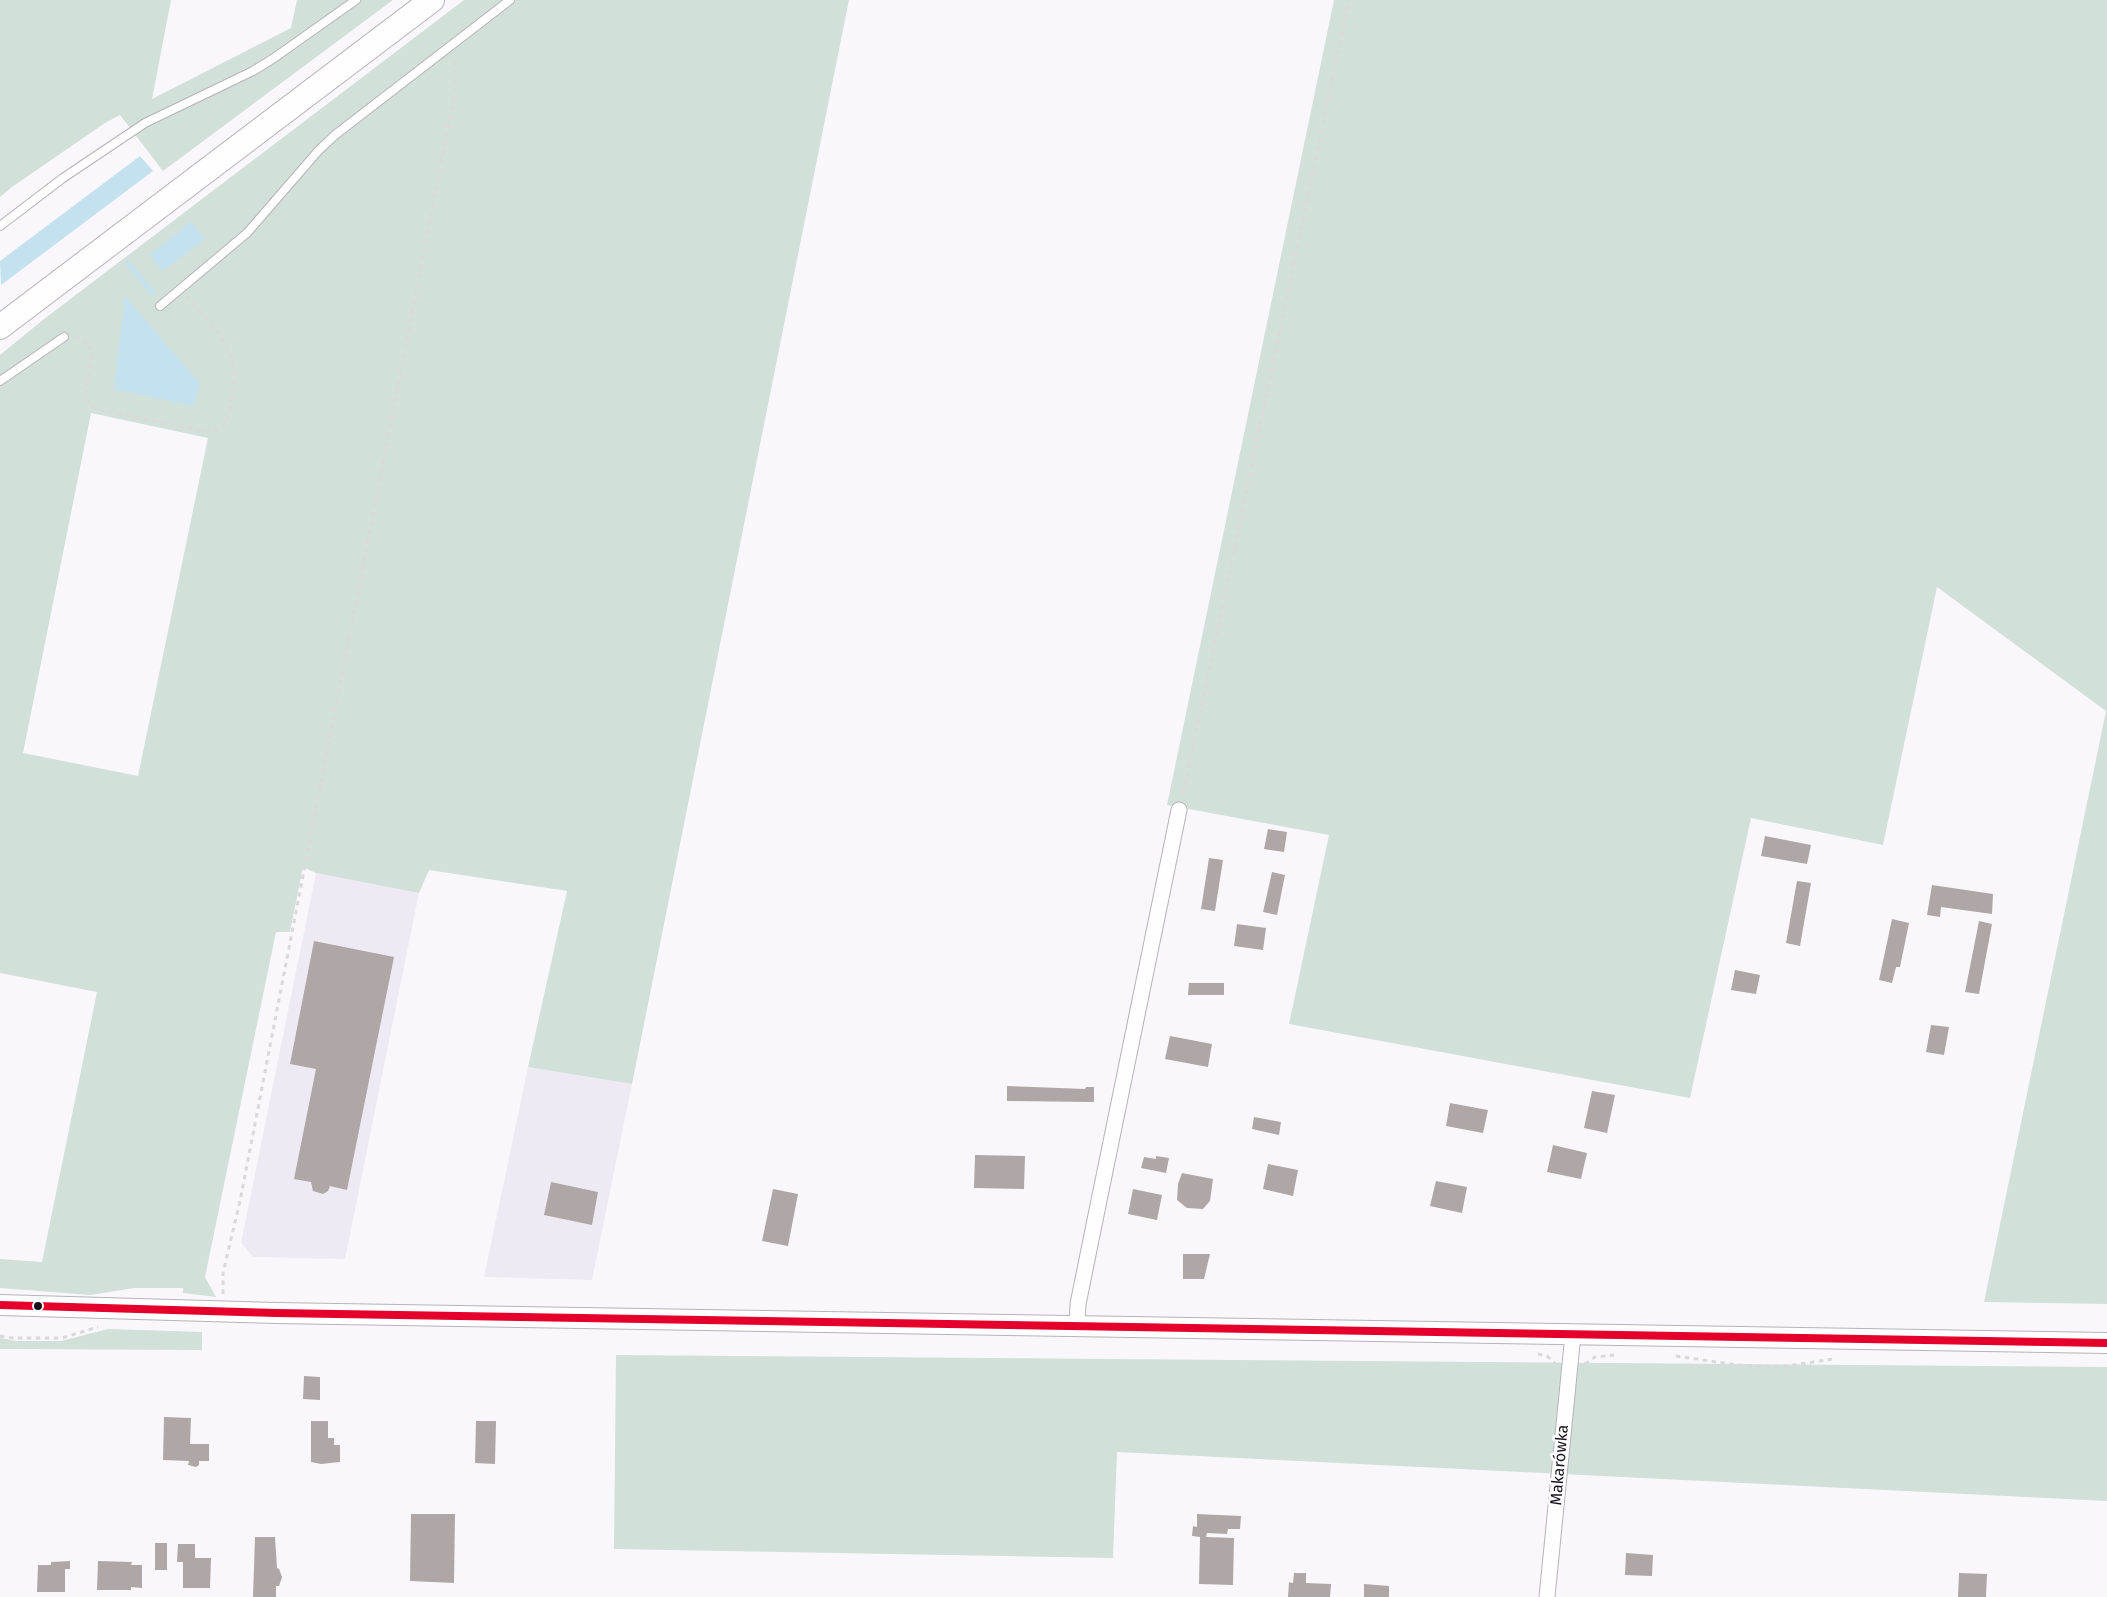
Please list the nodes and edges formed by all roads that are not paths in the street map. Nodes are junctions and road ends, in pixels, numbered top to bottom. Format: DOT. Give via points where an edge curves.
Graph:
graph roads {
  1 [pos="356,0"];
  2 [pos="432,0"];
  3 [pos="510,0"];
  4 [pos="0,226"];
  5 [pos="160,306"];
  6 [pos="0,327"];
  7 [pos="64,338"];
  8 [pos="0,381"];
  9 [pos="1179,810"];
  10 [pos="0,1305"];
  11 [pos="1077,1325"];
  12 [pos="1573,1334"];
  13 [pos="2107,1343"];
  14 [pos="1547,1597"];
  1 -- 4 [label="lane" via="252,71 145,123"];
  2 -- 6 [label="main road"];
  3 -- 5 [label="lane" via="335,135 247,233"];
  7 -- 8 [label="lane"];
  9 -- 11 [label="street" via="1091,1236"];
  10 -- 11 [label="street"];
  11 -- 12 [label="street"];
  12 -- 13 [label="street"];
  12 -- 14 [label="street, Makarówka"];
}
